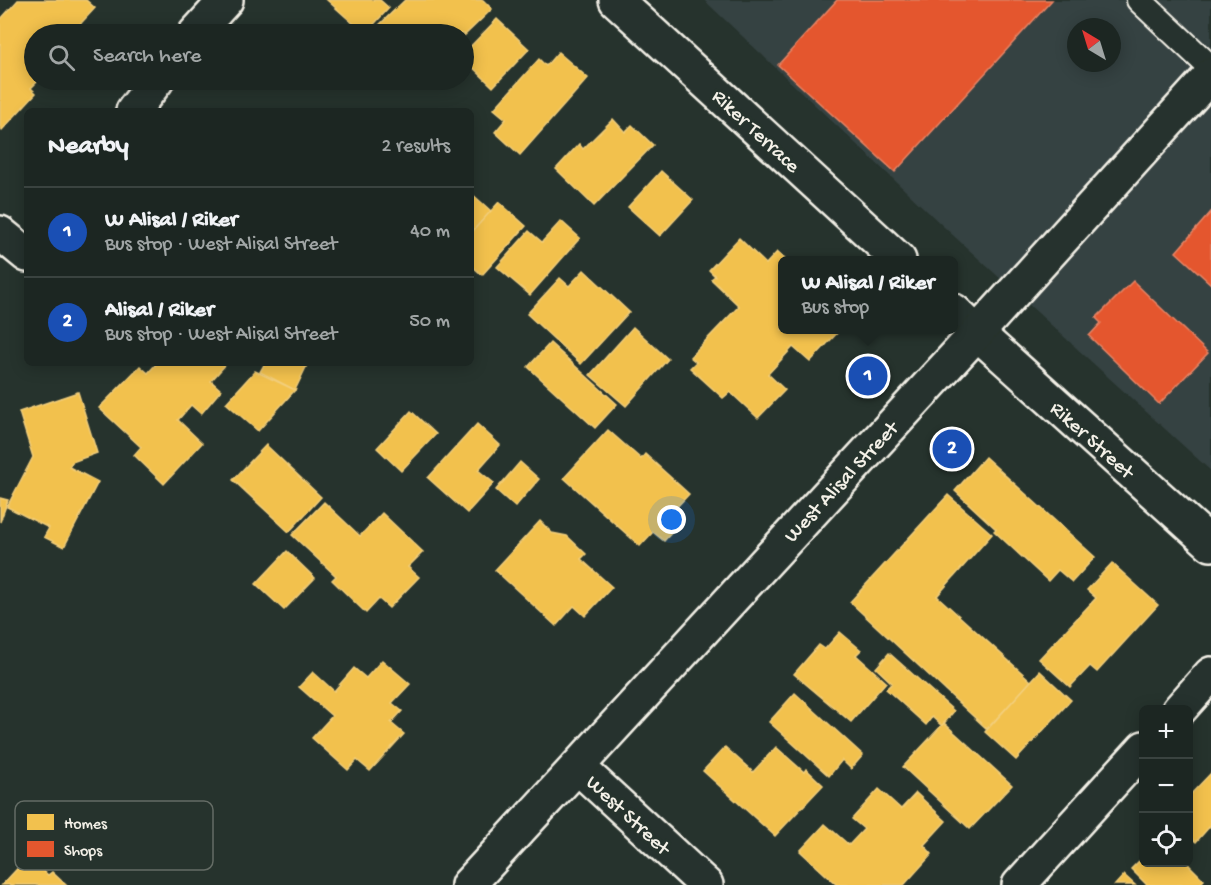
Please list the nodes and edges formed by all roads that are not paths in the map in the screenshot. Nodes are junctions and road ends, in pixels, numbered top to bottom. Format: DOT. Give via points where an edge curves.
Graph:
graph roads {
  1 [pos="226,0"];
  2 [pos="616,0"];
  3 [pos="1139,0"];
  4 [pos="204,24"];
  5 [pos="1211,68"];
  6 [pos="1211,75"];
  7 [pos="149,90"];
  8 [pos="135,108"];
  9 [pos="0,233"];
  10 [pos="24,253"];
  11 [pos="894,256"];
  12 [pos="958,315"];
  13 [pos="977,333"];
  14 [pos="1211,544"];
  15 [pos="1211,674"];
  16 [pos="1183,705"];
  17 [pos="1139,752"];
  18 [pos="578,767"];
  19 [pos="468,885"];
  20 [pos="705,885"];
  21 [pos="1019,885"];
  1 -- 4 [label="street"];
  2 -- 11 [label="street, Riker Terrace"];
  3 -- 5 [label="lane"];
  6 -- 13 [label="street, West Alisal Street"];
  7 -- 8 [label="street"];
  9 -- 10 [label="street"];
  12 -- 13 [label="street"];
  13 -- 14 [label="street, Riker Street"];
  13 -- 18 [label="street, West Alisal Street"];
  15 -- 16 [label="street"];
  17 -- 21 [label="street"];
  18 -- 19 [label="street, West Alisal Street"];
  18 -- 20 [label="street, West Street"];
}
